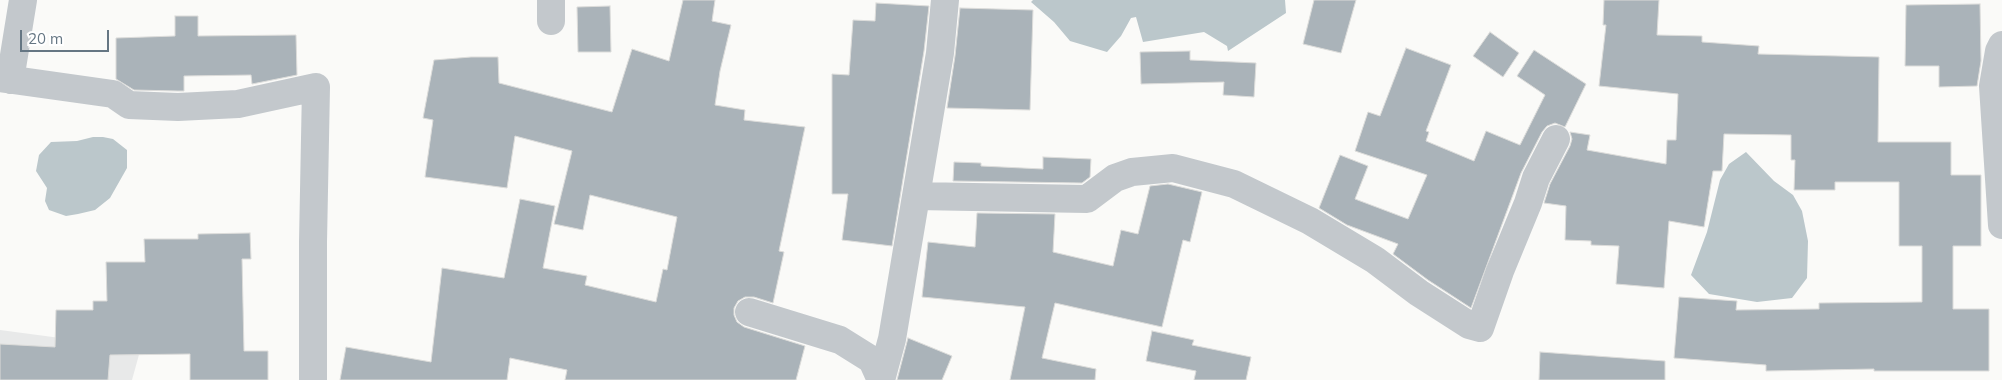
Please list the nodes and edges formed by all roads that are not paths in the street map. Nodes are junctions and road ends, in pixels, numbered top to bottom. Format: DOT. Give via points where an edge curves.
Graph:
graph roads {
  1 [pos="23,0"];
  2 [pos="945,0"];
  3 [pos="2002,45"];
  4 [pos="5,79"];
  5 [pos="1556,140"];
  6 [pos="916,196"];
  7 [pos="2002,225"];
  8 [pos="750,312"];
  9 [pos="313,380"];
  10 [pos="881,380"];
  1 -- 4 [label="street"];
  2 -- 6 [label="street" via="940,53"];
  3 -- 7 [label="street" via="1993,86"];
  4 -- 9 [label="street" via="113,94 128,105 178,107 238,104 316,86"];
  5 -- 6 [label="street" via="1536,178 1480,328 1419,293 1375,260 1310,221 1234,184 1172,168 1132,172 1115,178 1087,199"];
  6 -- 10 [label="street" via="892,339"];
  8 -- 10 [label="street" via="840,340 872,360"];
}
